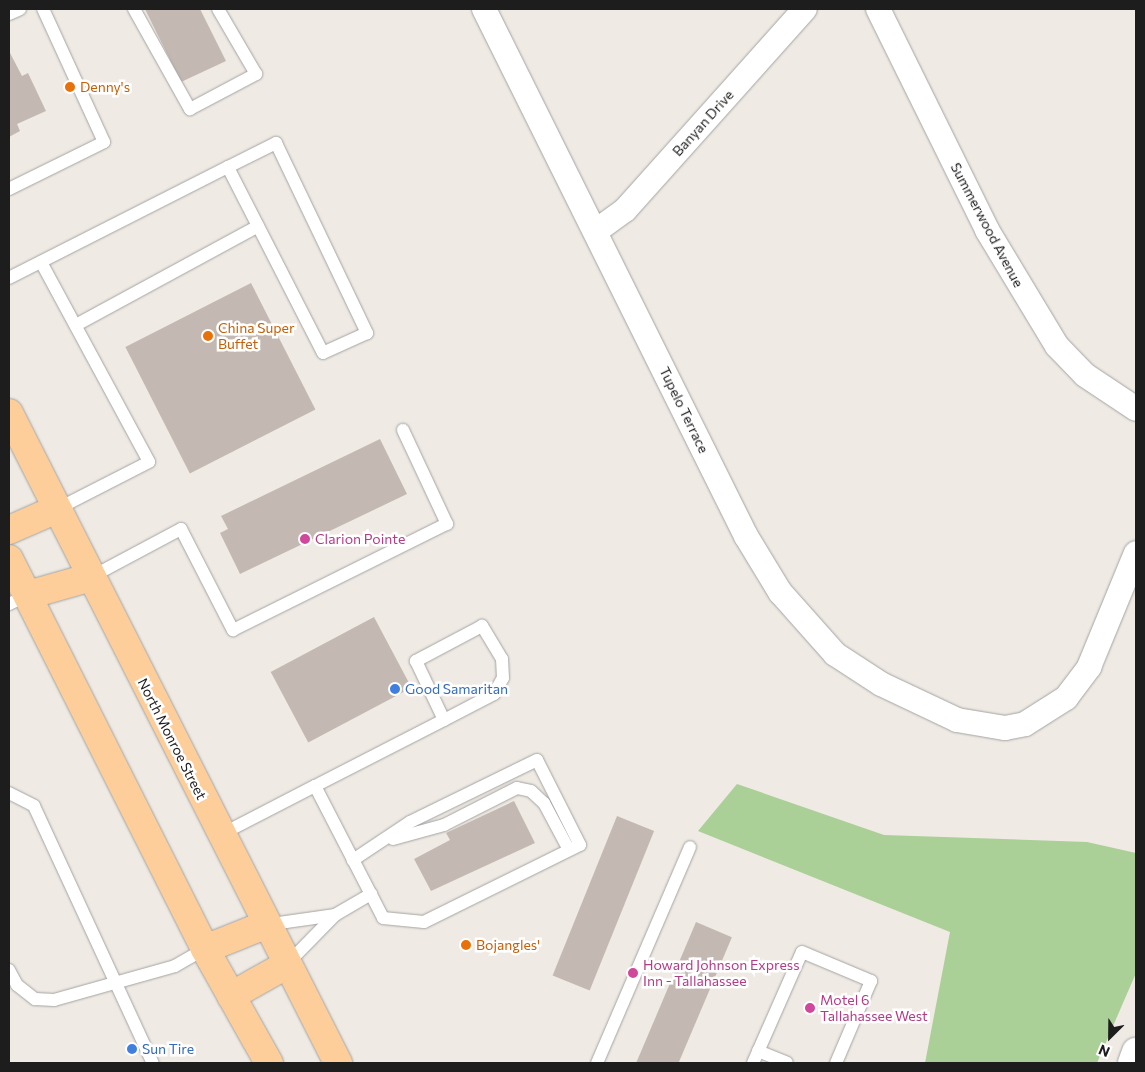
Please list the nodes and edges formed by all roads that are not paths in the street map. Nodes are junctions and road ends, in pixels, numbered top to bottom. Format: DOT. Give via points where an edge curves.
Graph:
graph roads {
  1 [pos="20,9"];
  2 [pos="43,9"];
  3 [pos="134,9"];
  4 [pos="218,9"];
  5 [pos="484,9"];
  6 [pos="805,9"];
  7 [pos="878,9"];
  8 [pos="9,14"];
  9 [pos="228,167"];
  10 [pos="9,189"];
  11 [pos="258,226"];
  12 [pos="596,232"];
  13 [pos="41,262"];
  14 [pos="9,278"];
  15 [pos="76,325"];
  16 [pos="1136,409"];
  17 [pos="9,413"];
  18 [pos="403,430"];
  19 [pos="57,509"];
  20 [pos="9,530"];
  21 [pos="1136,553"];
  22 [pos="9,559"];
  23 [pos="91,577"];
  24 [pos="18,599"];
  25 [pos="444,720"];
  26 [pos="315,786"];
  27 [pos="9,793"];
  28 [pos="220,835"];
  29 [pos="388,840"];
  30 [pos="690,847"];
  31 [pos="569,850"];
  32 [pos="353,860"];
  33 [pos="371,894"];
  34 [pos="335,915"];
  35 [pos="265,925"];
  36 [pos="205,949"];
  37 [pos="286,965"];
  38 [pos="9,970"];
  39 [pos="114,986"];
  40 [pos="231,996"];
  41 [pos="758,1051"];
  42 [pos="1136,1052"];
  43 [pos="148,1061"];
  44 [pos="269,1063"];
  45 [pos="338,1063"];
  46 [pos="598,1063"];
  47 [pos="753,1063"];
  48 [pos="787,1063"];
  49 [pos="836,1063"];
  50 [pos="1132,1063"];
  1 -- 8 [label="lane"];
  2 -- 10 [label="lane" via="104,142"];
  3 -- 4 [label="lane" via="190,109 256,74"];
  5 -- 12 [label="street, Tupelo Terrace"];
  6 -- 12 [label="street, Banyan Drive" via="625,210"];
  7 -- 16 [label="street, Summerwood Avenue" via="987,230 1048,331 1085,375"];
  9 -- 11 [label="lane"];
  9 -- 11 [label="lane" via="276,144 367,333 323,353"];
  9 -- 13 [label="lane"];
  11 -- 15 [label="lane"];
  12 -- 21 [label="street, Tupelo Terrace" via="746,536 780,592 835,654 881,684 976,725 1025,724 1066,698 1089,666"];
  13 -- 14 [label="lane"];
  13 -- 15 [label="lane"];
  15 -- 19 [label="lane" via="149,462"];
  17 -- 19 [label="main road, North Monroe Street"];
  18 -- 23 [label="lane" via="447,524 233,630 181,529"];
  19 -- 20 [label="main road"];
  19 -- 23 [label="main road, North Monroe Street"];
  22 -- 24 [label="main road"];
  23 -- 24 [label="main road"];
  23 -- 28 [label="main road, North Monroe Street"];
  24 -- 36 [label="main road"];
  25 -- 25 [label="lane" via="494,694 503,678 502,659 482,626 416,661"];
  25 -- 26 [label="lane"];
  26 -- 28 [label="lane"];
  26 -- 32 [label="lane"];
  27 -- 39 [label="lane" via="34,806"];
  28 -- 35 [label="main road, North Monroe Street"];
  29 -- 31 [label="lane" via="444,825 517,788 530,791 544,803"];
  29 -- 31 [label="lane" via="410,822 537,760 580,845"];
  29 -- 32 [label="lane"];
  30 -- 46 [label="lane"];
  31 -- 33 [label="lane" via="424,922 383,918"];
  32 -- 33 [label="lane"];
  33 -- 34 [label="lane"];
  34 -- 35 [label="lane"];
  34 -- 37 [label="lane"];
  35 -- 36 [label="main road"];
  35 -- 37 [label="main road, North Monroe Street"];
  36 -- 39 [label="lane" via="175,966"];
  36 -- 40 [label="main road"];
  37 -- 40 [label="main road"];
  37 -- 45 [label="main road, North Monroe Street"];
  38 -- 39 [label="lane" via="17,985 35,999 54,1000"];
  39 -- 43 [label="lane"];
  40 -- 44 [label="main road"];
  41 -- 47 [label="lane"];
  41 -- 48 [label="lane"];
  41 -- 49 [label="lane" via="802,952 871,982"];
  42 -- 50 [label="street"];
}
